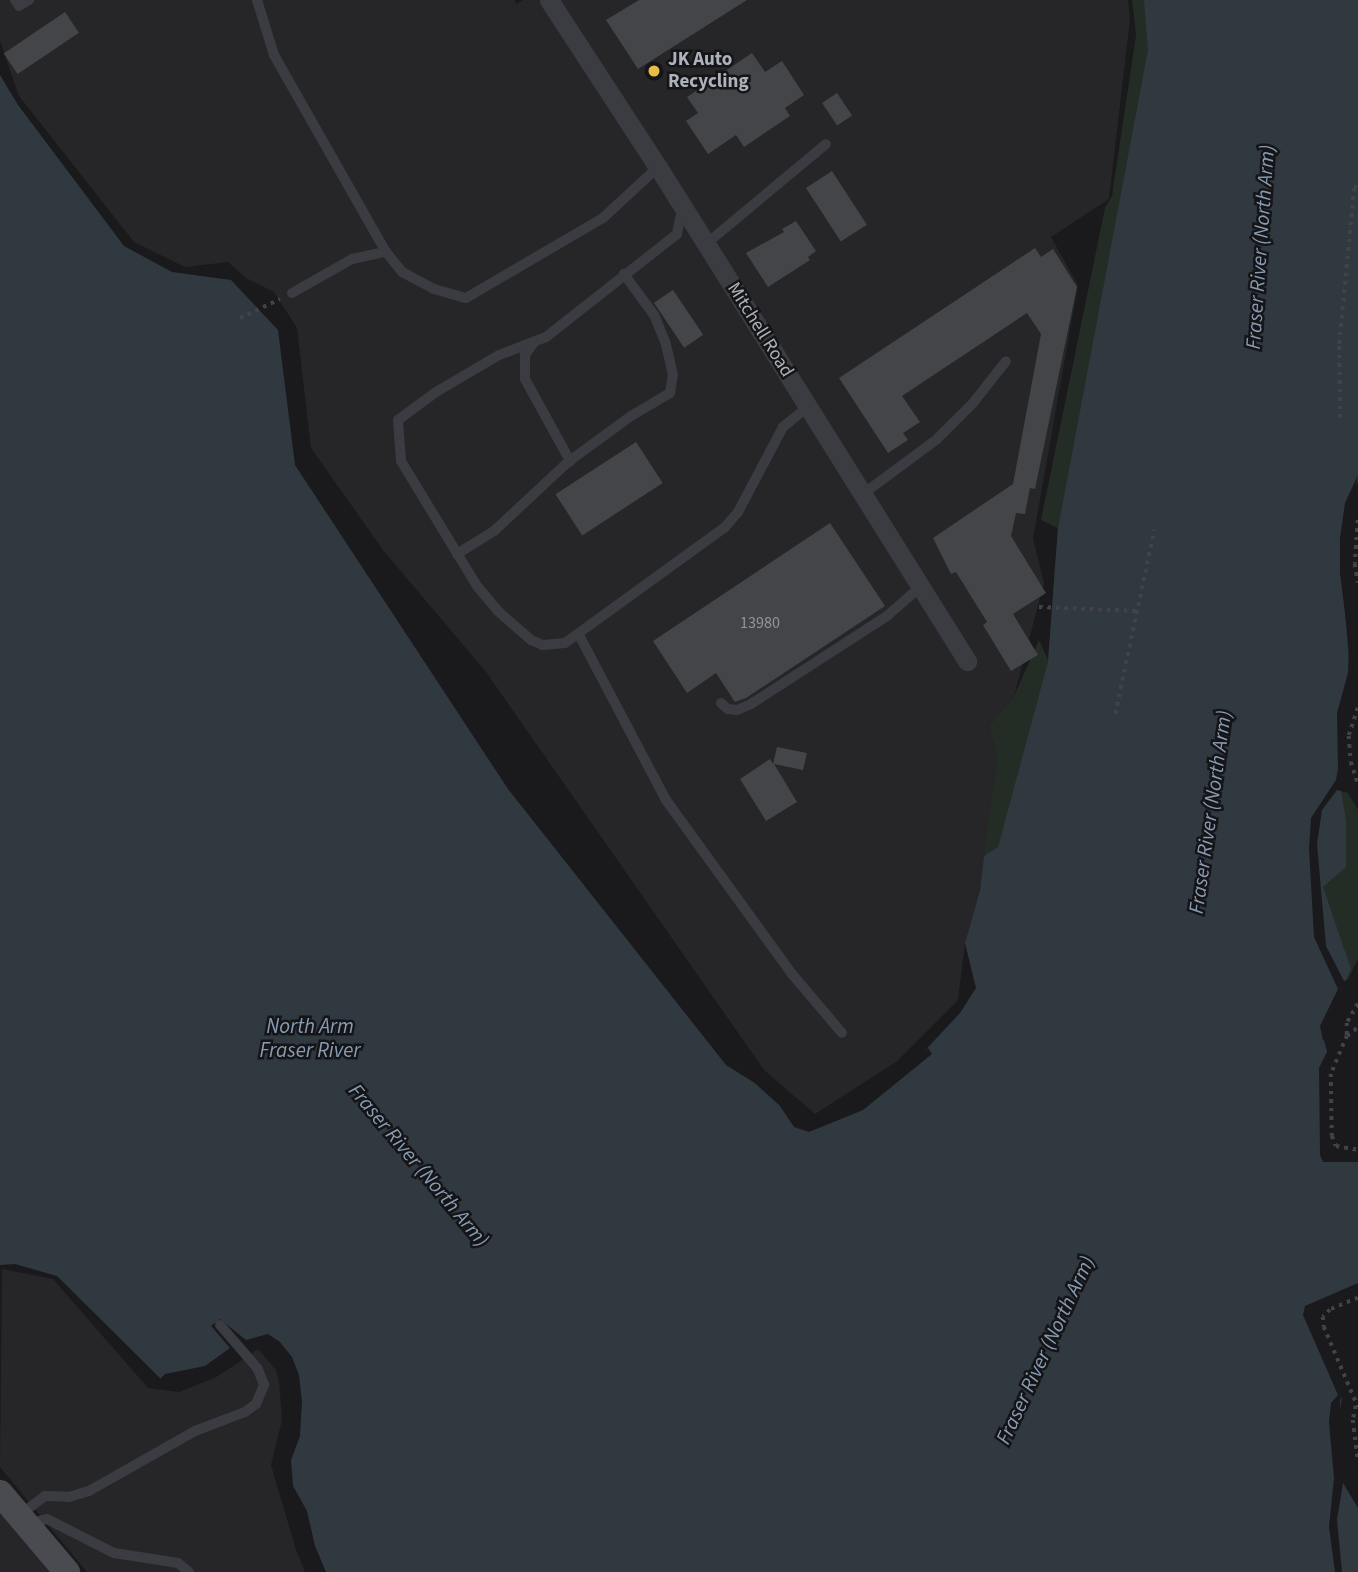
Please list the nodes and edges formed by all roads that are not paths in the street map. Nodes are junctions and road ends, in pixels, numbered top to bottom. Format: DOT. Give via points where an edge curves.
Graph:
graph roads {
  1 [pos="15,0"];
  2 [pos="29,0"];
  3 [pos="257,0"];
  4 [pos="549,0"];
  5 [pos="826,144"];
  6 [pos="659,167"];
  7 [pos="683,206"];
  8 [pos="706,244"];
  9 [pos="386,252"];
  10 [pos="624,274"];
  11 [pos="292,293"];
  12 [pos="536,340"];
  13 [pos="1006,361"];
  14 [pos="808,407"];
  15 [pos="570,461"];
  16 [pos="863,494"];
  17 [pos="457,554"];
  18 [pos="920,587"];
  19 [pos="579,635"];
  20 [pos="967,662"];
  21 [pos="721,703"];
  22 [pos="842,1033"];
  23 [pos="220,1325"];
  24 [pos="0,1493"];
  25 [pos="23,1520"];
  26 [pos="67,1572"];
  27 [pos="189,1572"];
  1 -- 2 [label="lane" via="19,6"];
  3 -- 9 [label="lane" via="274,55"];
  4 -- 6 [label="street, Mitchell Road"];
  5 -- 8 [label="lane"];
  6 -- 7 [label="street, Mitchell Road"];
  6 -- 9 [label="lane" via="603,218 466,298 434,289 402,272"];
  7 -- 8 [label="street, Mitchell Road"];
  7 -- 10 [label="lane" via="677,234"];
  8 -- 14 [label="street, Mitchell Road"];
  9 -- 11 [label="lane" via="352,259"];
  10 -- 12 [label="lane" via="546,337"];
  10 -- 15 [label="lane" via="654,315 666,344 673,374 670,393"];
  12 -- 15 [label="lane" via="525,355 525,379"];
  12 -- 17 [label="lane" via="499,355 398,420 401,461"];
  13 -- 16 [label="lane" via="937,439"];
  14 -- 16 [label="street, Mitchell Road"];
  14 -- 19 [label="lane" via="783,427 738,512 725,527"];
  15 -- 17 [label="lane" via="494,531"];
  16 -- 18 [label="street, Mitchell Road"];
  17 -- 19 [label="lane" via="499,612 531,640 556,646"];
  18 -- 20 [label="street, Mitchell Road"];
  18 -- 21 [label="lane" via="887,616 751,704 737,710"];
  19 -- 22 [label="lane" via="666,800 792,974"];
  23 -- 25 [label="lane" via="258,1368 264,1385 256,1404 195,1431 89,1491 69,1497 45,1496"];
  24 -- 25 [label="street"];
  25 -- 26 [label="street"];
  25 -- 27 [label="lane" via="47,1519 114,1553 178,1563"];
}
